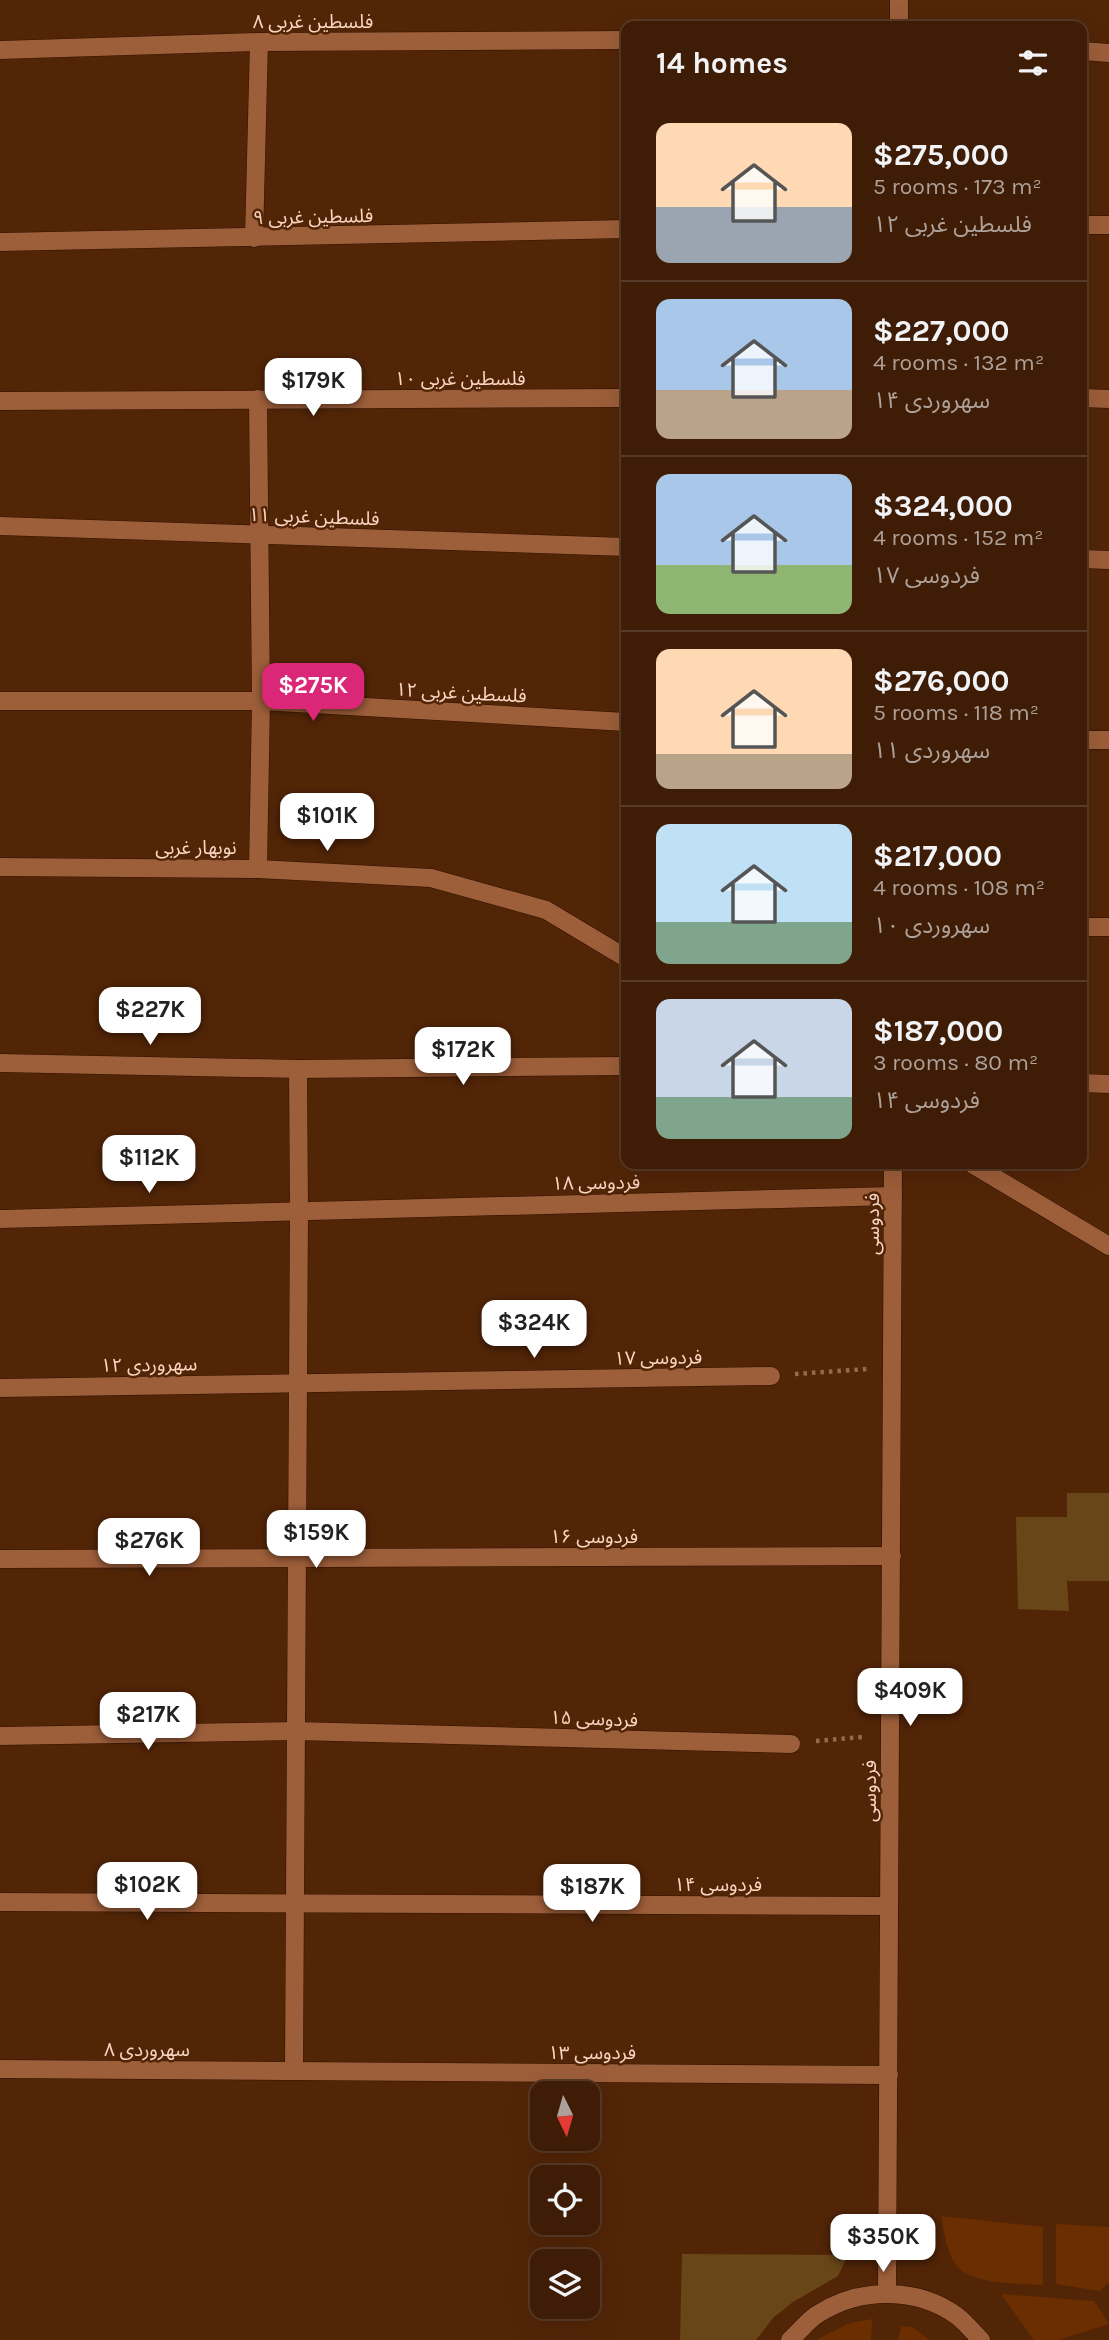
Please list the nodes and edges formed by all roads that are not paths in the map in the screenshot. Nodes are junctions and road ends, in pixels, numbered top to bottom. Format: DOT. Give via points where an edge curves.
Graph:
graph roads {
  1 [pos="898,0"];
  2 [pos="899,21"];
  3 [pos="621,40"];
  4 [pos="259,42"];
  5 [pos="0,50"];
  6 [pos="1087,51"];
  7 [pos="1109,53"];
  8 [pos="1087,225"];
  9 [pos="1109,225"];
  10 [pos="621,229"];
  11 [pos="254,238"];
  12 [pos="0,242"];
  13 [pos="621,398"];
  14 [pos="1087,398"];
  15 [pos="258,399"];
  16 [pos="1109,399"];
  17 [pos="0,401"];
  18 [pos="0,526"];
  19 [pos="261,535"];
  20 [pos="621,547"];
  21 [pos="1087,559"];
  22 [pos="1109,560"];
  23 [pos="0,701"];
  24 [pos="261,701"];
  25 [pos="621,722"];
  26 [pos="1087,740"];
  27 [pos="1109,740"];
  28 [pos="0,867"];
  29 [pos="258,869"];
  30 [pos="1087,927"];
  31 [pos="1109,927"];
  32 [pos="621,955"];
  33 [pos="0,1063"];
  34 [pos="621,1066"];
  35 [pos="298,1069"];
  36 [pos="1087,1083"];
  37 [pos="1109,1084"];
  38 [pos="893,1169"];
  39 [pos="980,1169"];
  40 [pos="893,1196"];
  41 [pos="299,1210"];
  42 [pos="0,1219"];
  43 [pos="1109,1246"];
  44 [pos="771,1376"];
  45 [pos="298,1382"];
  46 [pos="0,1388"];
  47 [pos="892,1556"];
  48 [pos="297,1558"];
  49 [pos="0,1559"];
  50 [pos="296,1731"];
  51 [pos="0,1736"];
  52 [pos="791,1744"];
  53 [pos="0,1902"];
  54 [pos="295,1903"];
  55 [pos="889,1906"];
  56 [pos="0,2069"];
  57 [pos="294,2070"];
  58 [pos="889,2075"];
  59 [pos="887,2292"];
  60 [pos="790,2340"];
  61 [pos="981,2340"];
  1 -- 2 [label="street"];
  3 -- 4 [label="street, فلسطین غربی ۸"];
  4 -- 5 [label="street, فلسطین غربی ۸"];
  4 -- 11 [label="street"];
  6 -- 7 [label="street"];
  8 -- 9 [label="street"];
  10 -- 11 [label="street, فلسطین غربی ۹"];
  11 -- 12 [label="street, فلسطین غربی ۹"];
  13 -- 15 [label="street, فلسطین غربی ۱۰"];
  14 -- 16 [label="street"];
  15 -- 17 [label="street, فلسطین غربی ۱۰"];
  15 -- 19 [label="street"];
  18 -- 19 [label="street, فلسطین غربی ۱۱"];
  19 -- 20 [label="street, فلسطین غربی ۱۱"];
  19 -- 24 [label="street"];
  21 -- 22 [label="street"];
  23 -- 24 [label="street, فلسطین غربی ۱۲"];
  24 -- 25 [label="street, فلسطین غربی ۱۲"];
  24 -- 29 [label="street"];
  26 -- 27 [label="street"];
  28 -- 29 [label="street, نوبهار غربی"];
  29 -- 32 [label="street, نوبهار غربی" via="431,878 547,910"];
  30 -- 31 [label="street"];
  33 -- 35 [label="street"];
  34 -- 35 [label="street"];
  35 -- 41 [label="street"];
  36 -- 37 [label="street"];
  38 -- 40 [label="street, فردوسی"];
  39 -- 43 [label="street"];
  40 -- 41 [label="street, فردوسی ۱۸"];
  40 -- 47 [label="street, فردوسی"];
  41 -- 42 [label="street, فردوسی ۱۸"];
  41 -- 45 [label="street"];
  44 -- 45 [label="street, فردوسی ۱۷"];
  45 -- 46 [label="street, سهروردی ۱۲"];
  45 -- 48 [label="street"];
  47 -- 48 [label="street, فردوسی ۱۶"];
  47 -- 55 [label="street, فردوسی"];
  48 -- 49 [label="street, فردوسی ۱۶"];
  48 -- 50 [label="street"];
  50 -- 51 [label="street, فردوسی ۱۵"];
  50 -- 52 [label="street, فردوسی ۱۵"];
  50 -- 54 [label="street"];
  53 -- 54 [label="street, فردوسی ۱۴"];
  54 -- 55 [label="street, فردوسی ۱۴"];
  54 -- 57 [label="street"];
  55 -- 58 [label="street, فردوسی"];
  56 -- 57 [label="street, سهروردی ۸"];
  57 -- 58 [label="street, فردوسی ۱۳"];
  58 -- 59 [label="street, فردوسی"];
  59 -- 60 [label="street" via="851,2298 817,2314"];
  59 -- 61 [label="street" via="925,2299 958,2316"];
}
